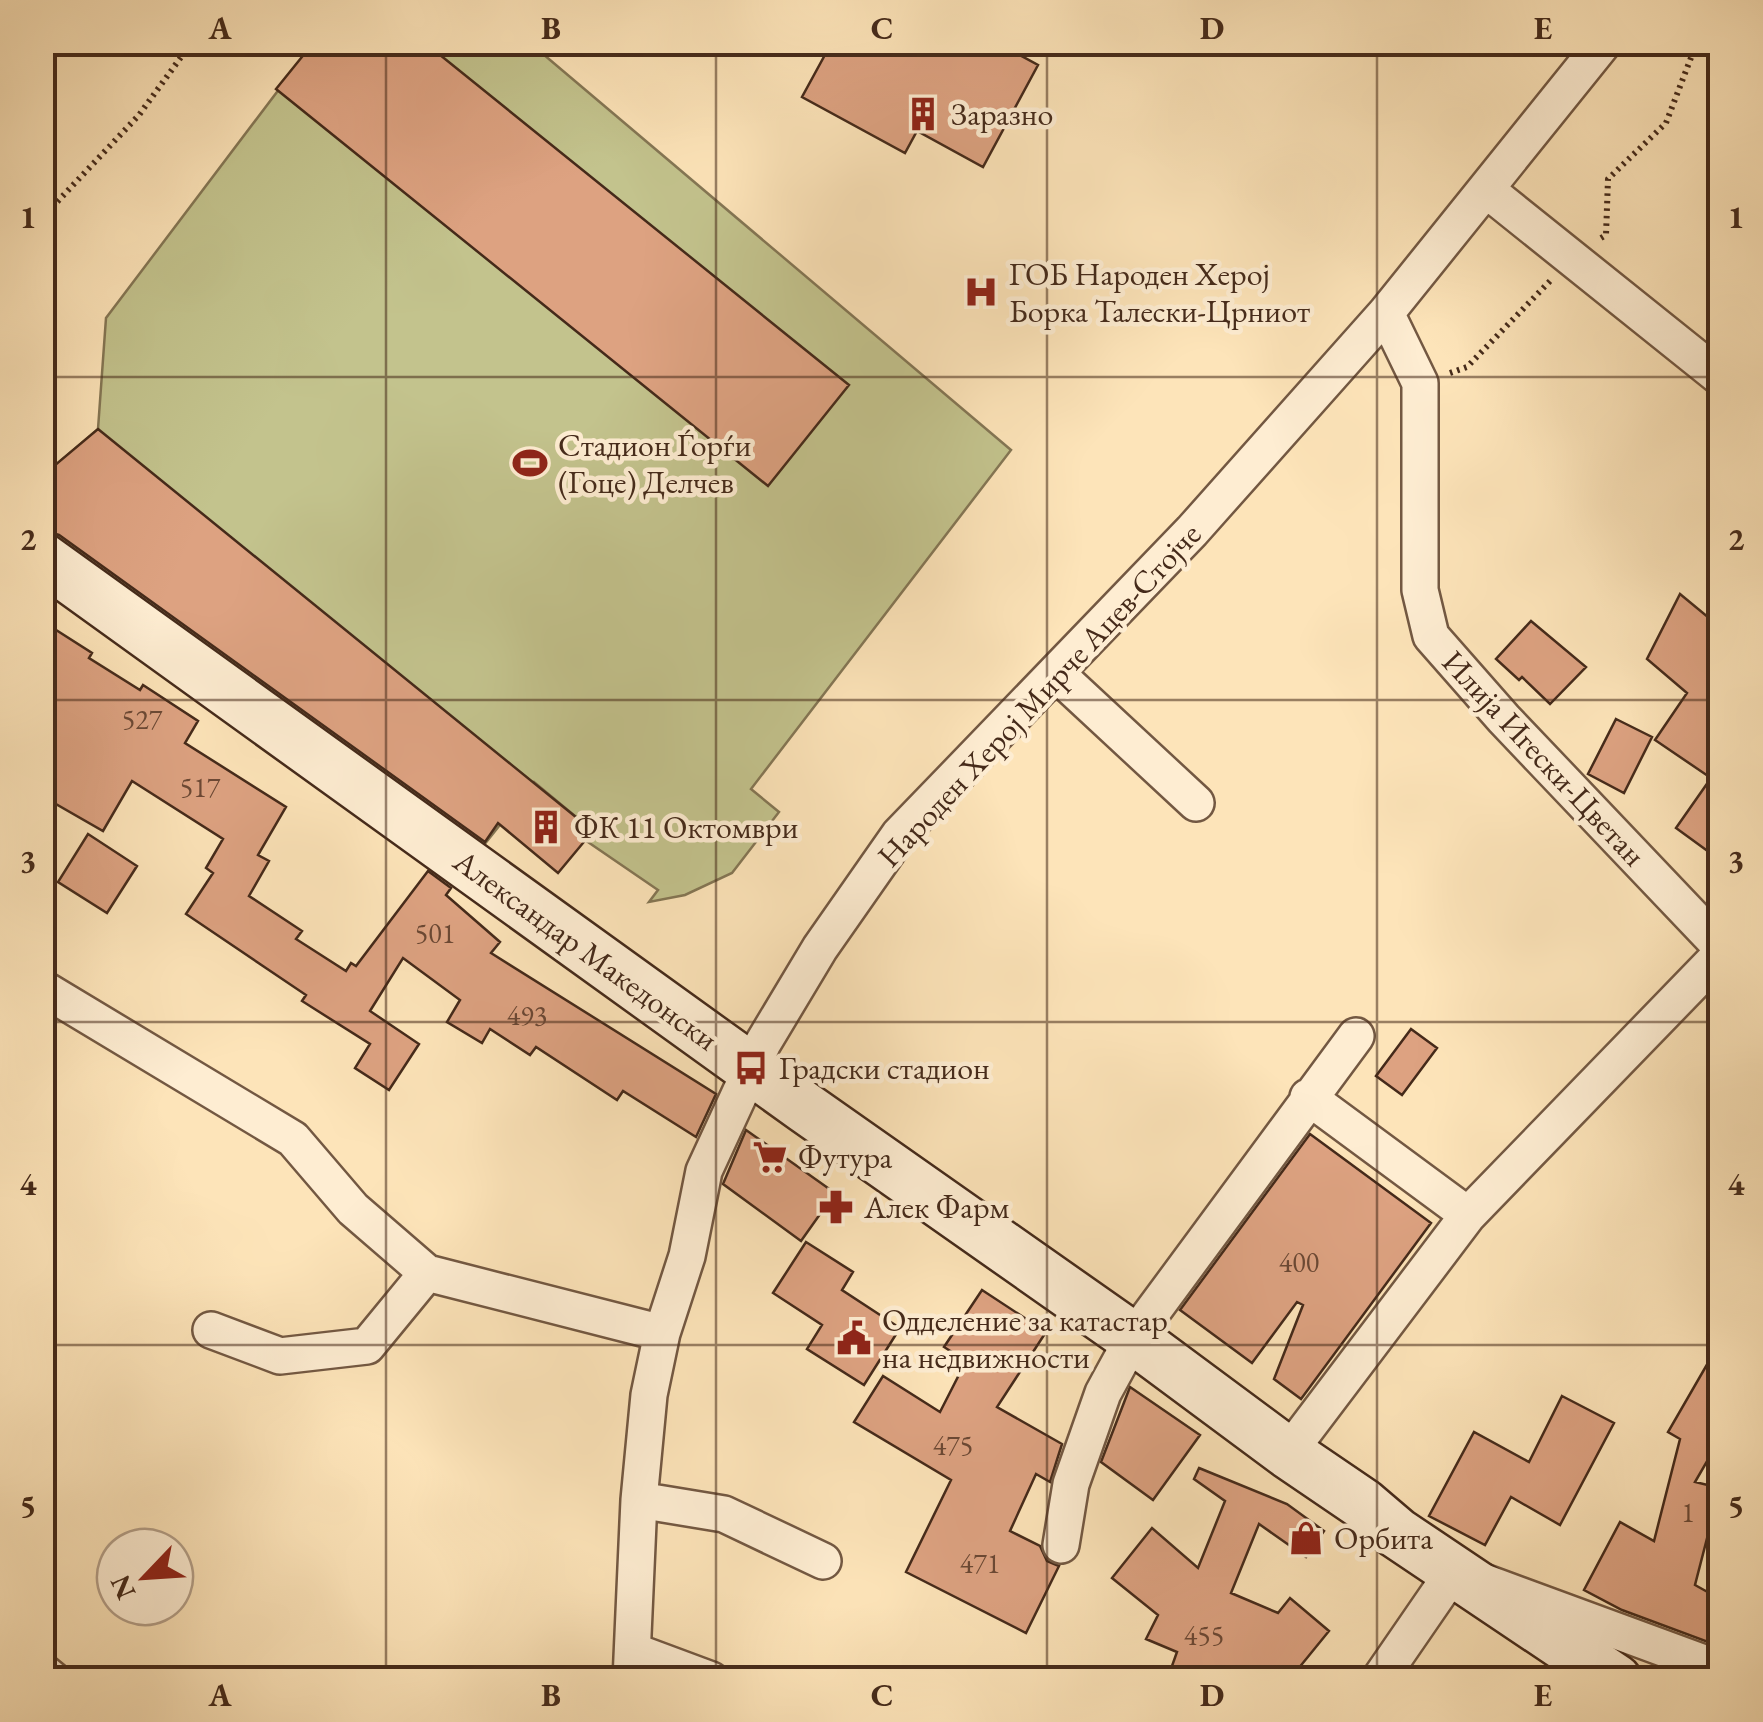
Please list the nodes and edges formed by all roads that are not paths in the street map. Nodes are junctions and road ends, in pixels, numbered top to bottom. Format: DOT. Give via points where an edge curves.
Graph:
graph roads {
  1 [pos="1604,42"];
  2 [pos="1488,191"];
  3 [pos="1386,314"];
  4 [pos="1720,377"];
  5 [pos="42,558"];
  6 [pos="1056,673"];
  7 [pos="1196,803"];
  8 [pos="1720,946"];
  9 [pos="1720,955"];
  10 [pos="42,988"];
  11 [pos="1356,1036"];
  12 [pos="750,1068"];
  13 [pos="1308,1097"];
  14 [pos="1468,1216"];
  15 [pos="427,1273"];
  16 [pos="210,1330"];
  17 [pos="662,1333"];
  18 [pos="1133,1338"];
  19 [pos="1288,1453"];
  20 [pos="639,1500"];
  21 [pos="1061,1545"];
  22 [pos="822,1561"];
  23 [pos="1454,1570"];
  24 [pos="1714,1662"];
  25 [pos="632,1665"];
  26 [pos="42,1671"];
  27 [pos="53,1680"];
  28 [pos="712,1680"];
  29 [pos="1379,1680"];
  30 [pos="1616,1680"];
  1 -- 2 [label="street, Народен Херој Мирче Ацев-Стојче"];
  2 -- 3 [label="street, Народен Херој Мирче Ацев-Стојче"];
  2 -- 4 [label="street"];
  3 -- 6 [label="street, Народен Херој Мирче Ацев-Стојче"];
  3 -- 8 [label="street, Илија Игески-Цветан" via="1420,384 1420,590 1431,636"];
  5 -- 12 [label="street, Александар Македонски"];
  6 -- 7 [label="street"];
  6 -- 12 [label="street, Народен Херој Мирче Ацев-Стојче" via="899,835 820,948"];
  9 -- 14 [label="street"];
  10 -- 15 [label="street" via="293,1138 352,1209"];
  11 -- 13 [label="street"];
  12 -- 17 [label="street, Народен Херој Мирче Ацев-Стојче" via="704,1171 688,1256"];
  12 -- 18 [label="street, Александар Македонски"];
  13 -- 14 [label="street"];
  13 -- 18 [label="street"];
  14 -- 19 [label="street"];
  15 -- 16 [label="street" via="368,1346 280,1356"];
  15 -- 17 [label="street"];
  17 -- 20 [label="street, Народен Херој Мирче Ацев-Стојче"];
  18 -- 19 [label="street, Александар Македонски"];
  18 -- 21 [label="street" via="1096,1412 1071,1484"];
  19 -- 23 [label="street, Александар Македонски"];
  20 -- 22 [label="street" via="724,1514"];
  20 -- 25 [label="street, Народен Херој Мирче Ацев-Стојче"];
  23 -- 24 [label="street, Александар Македонски"];
  23 -- 29 [label="street"];
  23 -- 30 [label="street, Александар Македонски"];
  25 -- 28 [label="street"];
  26 -- 27 [label="street"];
}
